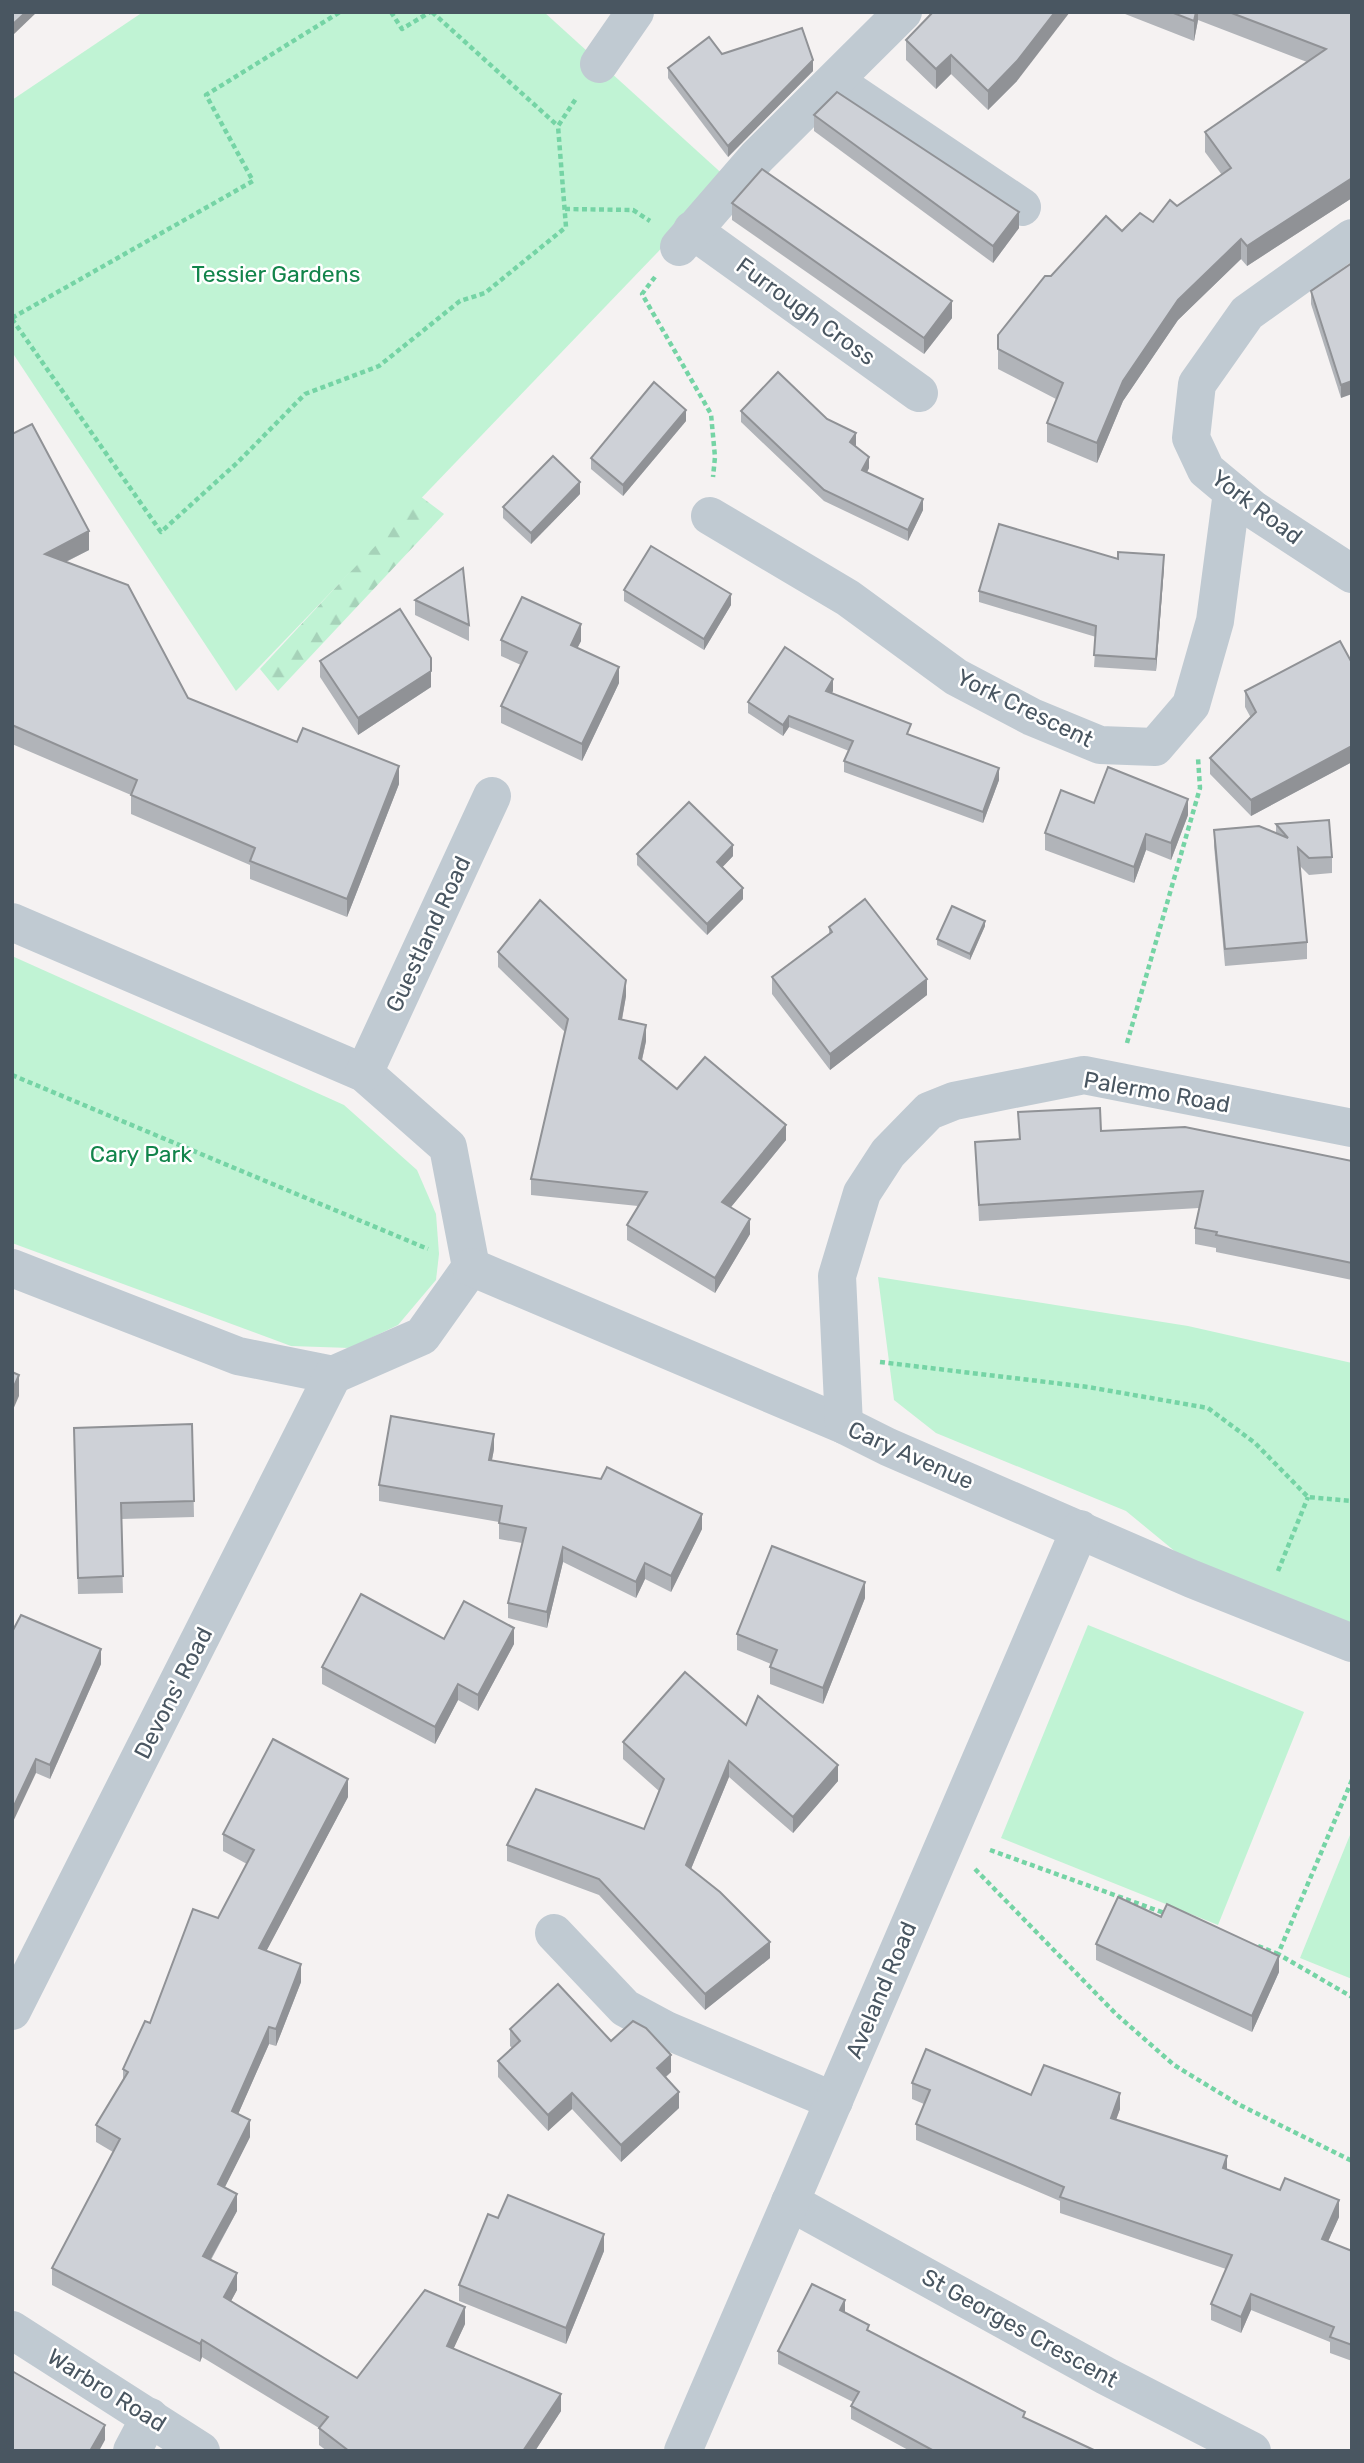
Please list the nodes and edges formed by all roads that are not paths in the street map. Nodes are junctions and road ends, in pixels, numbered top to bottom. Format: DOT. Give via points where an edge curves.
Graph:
graph roads {
  1 [pos="635,12"];
  2 [pos="903,12"];
  3 [pos="599,64"];
  4 [pos="836,82"];
  5 [pos="1023,207"];
  6 [pos="1352,238"];
  7 [pos="919,393"];
  8 [pos="1232,492"];
  9 [pos="710,516"];
  10 [pos="1352,574"];
  11 [pos="492,796"];
  12 [pos="12,922"];
  13 [pos="364,1073"];
  14 [pos="1352,1128"];
  15 [pos="471,1267"];
  16 [pos="12,1268"];
  17 [pos="333,1375"];
  18 [pos="844,1425"];
  19 [pos="1080,1530"];
  20 [pos="1352,1643"];
  21 [pos="554,1933"];
  22 [pos="21,1972"];
  23 [pos="12,2011"];
  24 [pos="834,2101"];
  25 [pos="790,2202"];
  26 [pos="12,2330"];
  27 [pos="150,2417"];
  28 [pos="132,2451"];
  29 [pos="201,2451"];
  30 [pos="683,2451"];
  31 [pos="1252,2451"];
  1 -- 3 [label="street"];
  2 -- 4 [label="street"];
  4 -- 5 [label="street"];
  4 -- 7 [label="street, Furrough Cross" via="757,157 685,238"];
  6 -- 8 [label="street, York Road" via="1247,313 1197,384 1191,438 1206,470"];
  8 -- 9 [label="street, York Crescent" via="1216,621 1191,705 1154,747 1100,746 1032,717 956,677 848,598"];
  8 -- 10 [label="street, York Road"];
  11 -- 13 [label="street, Guestland Road"];
  12 -- 13 [label="street"];
  13 -- 15 [label="street" via="448,1147"];
  14 -- 18 [label="street, Palermo Road" via="1084,1075 954,1101 929,1111 888,1153 862,1193 837,1276"];
  15 -- 17 [label="street" via="422,1336"];
  15 -- 18 [label="street, Cary Avenue"];
  16 -- 17 [label="street" via="238,1356"];
  17 -- 22 [label="street, Devons' Road"];
  18 -- 19 [label="street, Cary Avenue"];
  19 -- 20 [label="street, Cary Avenue"];
  19 -- 24 [label="street, Aveland Road"];
  21 -- 24 [label="street" via="625,2008"];
  22 -- 23 [label="street, Devons' Road"];
  24 -- 25 [label="street, Aveland Road"];
  25 -- 30 [label="street, Aveland Road"];
  25 -- 31 [label="street, St Georges Crescent"];
  26 -- 27 [label="street, Warbro Road"];
  27 -- 28 [label="street"];
  27 -- 29 [label="street, Warbro Road"];
}
